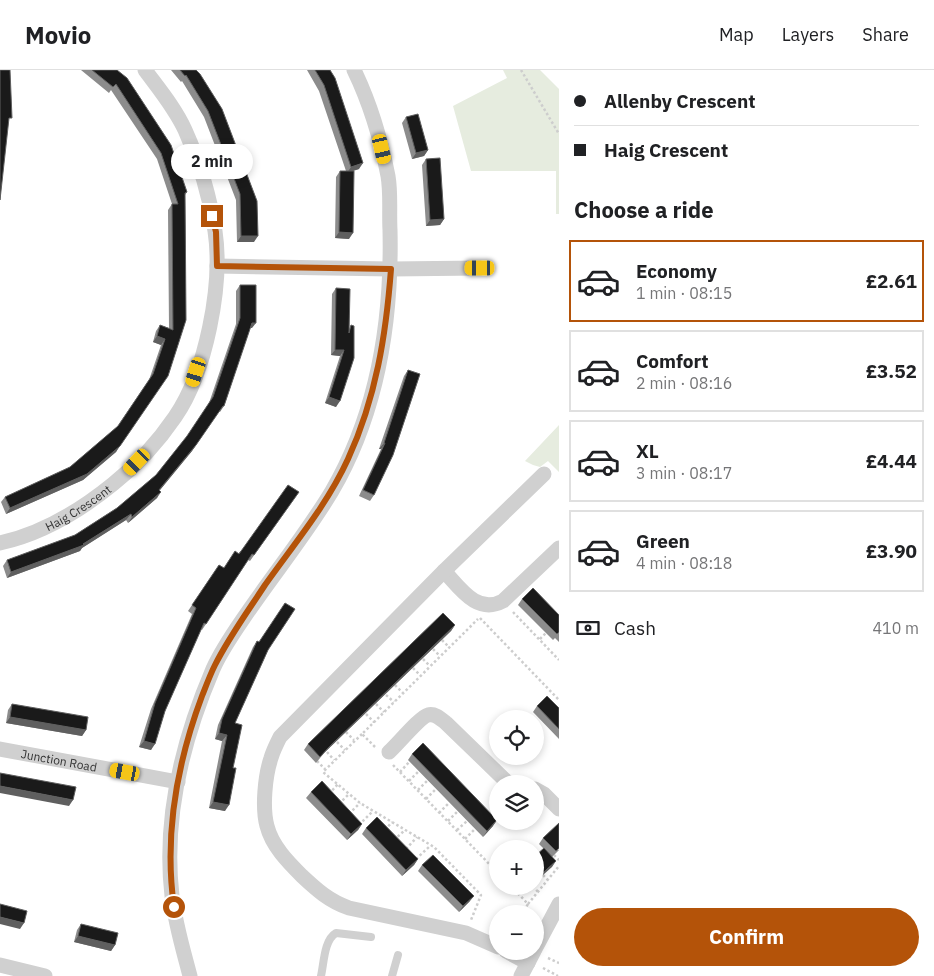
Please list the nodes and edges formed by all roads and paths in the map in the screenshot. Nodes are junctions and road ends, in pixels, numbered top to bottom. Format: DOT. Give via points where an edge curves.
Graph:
graph roads {
  1 [pos="145,70"];
  2 [pos="354,70"];
  3 [pos="521,70"];
  4 [pos="559,134"];
  5 [pos="217,266"];
  6 [pos="480,268"];
  7 [pos="391,269"];
  8 [pos="544,474"];
  9 [pos="0,543"];
  10 [pos="557,554"];
  11 [pos="444,571"];
  12 [pos="503,601"];
  13 [pos="482,612"];
  14 [pos="546,633"];
  15 [pos="442,640"];
  16 [pos="540,640"];
  17 [pos="449,647"];
  18 [pos="433,649"];
  19 [pos="440,656"];
  20 [pos="423,659"];
  21 [pos="559,660"];
  22 [pos="430,666"];
  23 [pos="413,668"];
  24 [pos="421,676"];
  25 [pos="395,685"];
  26 [pos="403,693"];
  27 [pos="386,695"];
  28 [pos="559,700"];
  29 [pos="394,702"];
  30 [pos="376,704"];
  31 [pos="554,704"];
  32 [pos="384,712"];
  33 [pos="366,714"];
  34 [pos="374,722"];
  35 [pos="346,732"];
  36 [pos="362,734"];
  37 [pos="355,741"];
  38 [pos="337,742"];
  39 [pos="0,749"];
  40 [pos="345,750"];
  41 [pos="327,752"];
  42 [pos="387,754"];
  43 [pos="335,760"];
  44 [pos="317,761"];
  45 [pos="410,761"];
  46 [pos="325,769"];
  47 [pos="419,771"];
  48 [pos="400,772"];
  49 [pos="500,775"];
  50 [pos="428,780"];
  51 [pos="409,781"];
  52 [pos="178,782"];
  53 [pos="338,784"];
  54 [pos="436,789"];
  55 [pos="418,790"];
  56 [pos="349,793"];
  57 [pos="544,794"];
  58 [pos="326,797"];
  59 [pos="426,799"];
  60 [pos="360,802"];
  61 [pos="449,803"];
  62 [pos="336,807"];
  63 [pos="559,810"];
  64 [pos="373,811"];
  65 [pos="457,812"];
  66 [pos="440,813"];
  67 [pos="346,817"];
  68 [pos="448,821"];
  69 [pos="466,821"];
  70 [pos="392,822"];
  71 [pos="356,828"];
  72 [pos="475,829"];
  73 [pos="405,830"];
  74 [pos="457,831"];
  75 [pos="382,832"];
  76 [pos="417,837"];
  77 [pos="465,839"];
  78 [pos="392,843"];
  79 [pos="430,845"];
  80 [pos="401,853"];
  81 [pos="554,855"];
  82 [pos="446,860"];
  83 [pos="559,860"];
  84 [pos="411,864"];
  85 [pos="441,864"];
  86 [pos="489,864"];
  87 [pos="559,866"];
  88 [pos="456,870"];
  89 [pos="452,874"];
  90 [pos="544,876"];
  91 [pos="466,880"];
  92 [pos="548,880"];
  93 [pos="461,884"];
  94 [pos="544,885"];
  95 [pos="476,890"];
  96 [pos="472,895"];
  97 [pos="519,895"];
  98 [pos="536,895"];
  99 [pos="528,904"];
  100 [pos="559,904"];
  101 [pos="544,932"];
  102 [pos="466,933"];
  103 [pos="371,937"];
  104 [pos="489,943"];
  105 [pos="398,954"];
  106 [pos="548,958"];
  107 [pos="559,963"];
  108 [pos="0,965"];
  109 [pos="543,968"];
  110 [pos="46,976"];
  111 [pos="190,976"];
  112 [pos="321,976"];
  113 [pos="392,976"];
  114 [pos="558,976"];
  1 -- 5 [label="street, Haig Crescent" via="184,128 197,161 216,232"];
  2 -- 7 [label="street" via="378,135 388,179"];
  3 -- 4 [label="path"];
  5 -- 7 [label="street"];
  5 -- 9 [label="street, Haig Crescent" via="215,298 206,342 191,388 170,423 125,474 92,502 63,518"];
  6 -- 7 [label="street"];
  7 -- 52 [label="street" via="383,348 362,425 348,460 332,491 229,639 214,667 196,712"];
  8 -- 11 [label="street"];
  10 -- 12 [label="street"];
  11 -- 13 [label="street"];
  11 -- 102 [label="street" via="280,737 271,757 265,804 267,826 276,845 290,864 333,902"];
  12 -- 13 [label="street"];
  12 -- 16 [label="path"];
  13 -- 17 [label="path"];
  13 -- 28 [label="path"];
  14 -- 16 [label="path"];
  15 -- 17 [label="path"];
  16 -- 21 [label="path"];
  17 -- 19 [label="path"];
  18 -- 19 [label="path"];
  19 -- 22 [label="path"];
  20 -- 22 [label="path"];
  22 -- 24 [label="path"];
  23 -- 24 [label="path"];
  24 -- 26 [label="path"];
  25 -- 26 [label="path"];
  26 -- 29 [label="path"];
  27 -- 29 [label="path"];
  28 -- 31 [label="path"];
  29 -- 32 [label="path"];
  30 -- 32 [label="path"];
  32 -- 34 [label="path"];
  33 -- 34 [label="path"];
  34 -- 36 [label="path"];
  35 -- 37 [label="path"];
  36 -- 37 [label="path"];
  36 -- 42 [label="path"];
  37 -- 40 [label="path"];
  38 -- 40 [label="path"];
  39 -- 52 [label="street, Junction Road"];
  40 -- 43 [label="path"];
  41 -- 43 [label="path"];
  42 -- 48 [label="path"];
  42 -- 49 [label="street" via="428,715 435,715"];
  43 -- 46 [label="path"];
  44 -- 46 [label="path"];
  45 -- 48 [label="path"];
  46 -- 53 [label="path" via="322,772"];
  47 -- 51 [label="path"];
  48 -- 51 [label="path"];
  50 -- 55 [label="path"];
  51 -- 55 [label="path"];
  52 -- 111 [label="street" via="172,816 172,893"];
  53 -- 56 [label="path"];
  53 -- 58 [label="path"];
  54 -- 59 [label="path"];
  55 -- 59 [label="path"];
  56 -- 60 [label="path"];
  56 -- 62 [label="path"];
  57 -- 63 [label="street"];
  59 -- 66 [label="path"];
  60 -- 64 [label="path"];
  60 -- 67 [label="path"];
  61 -- 66 [label="path"];
  64 -- 70 [label="path"];
  64 -- 71 [label="path"];
  65 -- 68 [label="path"];
  66 -- 68 [label="path"];
  68 -- 74 [label="path"];
  69 -- 74 [label="path"];
  70 -- 73 [label="path"];
  70 -- 75 [label="path"];
  72 -- 77 [label="path"];
  73 -- 76 [label="path"];
  73 -- 78 [label="path"];
  74 -- 77 [label="path"];
  76 -- 79 [label="path"];
  76 -- 80 [label="path"];
  77 -- 86 [label="path"];
  79 -- 82 [label="path"];
  79 -- 84 [label="path"];
  81 -- 83 [label="path"];
  82 -- 85 [label="path"];
  82 -- 88 [label="path"];
  87 -- 92 [label="path"];
  88 -- 89 [label="path"];
  88 -- 91 [label="path"];
  90 -- 92 [label="path"];
  91 -- 93 [label="path"];
  91 -- 95 [label="path"];
  92 -- 94 [label="path"];
  95 -- 96 [label="path"];
  95 -- 102 [label="path" via="481,895"];
  97 -- 99 [label="path"];
  98 -- 99 [label="path"];
  100 -- 101 [label="street"];
  102 -- 104 [label="street"];
  103 -- 112 [label="lane" via="332,935"];
  105 -- 113 [label="lane"];
  106 -- 107 [label="path"];
  108 -- 110 [label="street"];
  109 -- 114 [label="path"];
}
